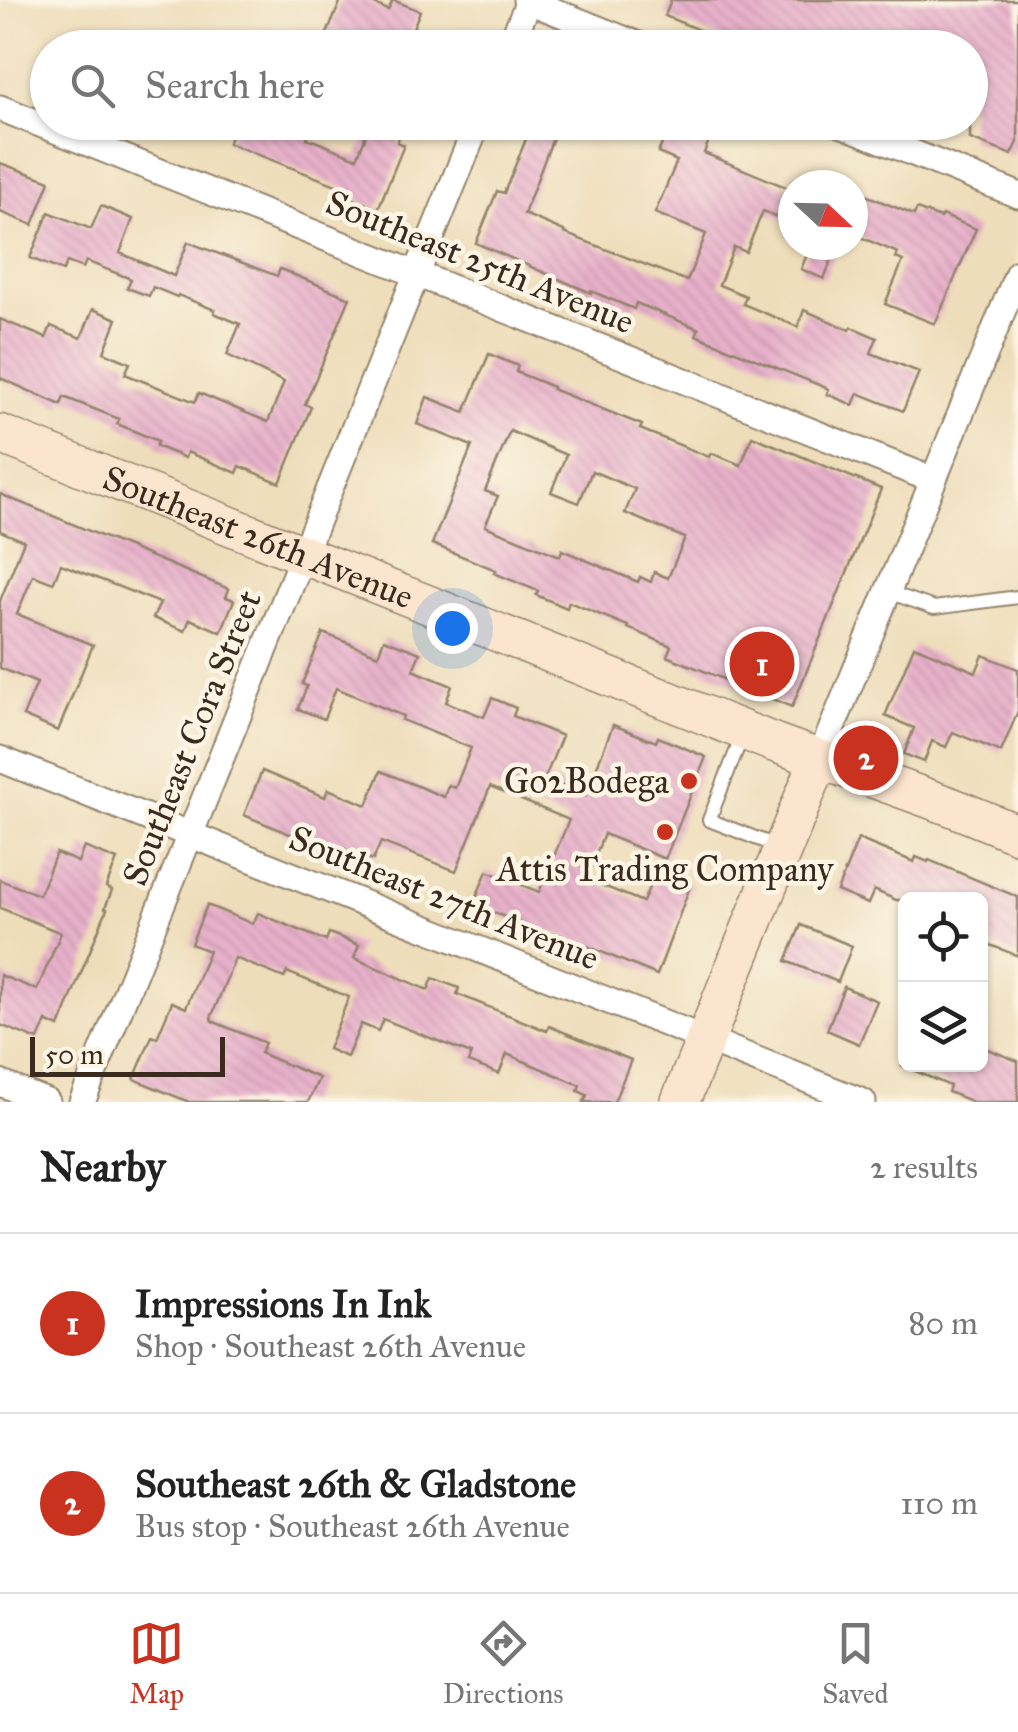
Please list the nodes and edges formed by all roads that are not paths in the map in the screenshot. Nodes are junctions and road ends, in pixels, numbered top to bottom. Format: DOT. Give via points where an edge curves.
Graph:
graph roads {
  1 [pos="528,0"];
  2 [pos="516,30"];
  3 [pos="602,30"];
  4 [pos="0,108"];
  5 [pos="30,120"];
  6 [pos="80,140"];
  7 [pos="471,140"];
  8 [pos="881,140"];
  9 [pos="1018,195"];
  10 [pos="1018,272"];
  11 [pos="416,274"];
  12 [pos="0,434"];
  13 [pos="933,480"];
  14 [pos="304,555"];
  15 [pos="888,592"];
  16 [pos="1018,597"];
  17 [pos="744,731"];
  18 [pos="0,759"];
  19 [pos="820,760"];
  20 [pos="1011,827"];
  21 [pos="190,836"];
  22 [pos="783,849"];
  23 [pos="706,1039"];
  24 [pos="0,1083"];
  25 [pos="47,1102"];
  26 [pos="82,1102"];
  27 [pos="680,1102"];
  28 [pos="863,1102"];
  1 -- 2 [label="street"];
  1 -- 3 [label="street"];
  4 -- 5 [label="street, Southeast 25th Avenue"];
  6 -- 11 [label="street, Southeast 25th Avenue"];
  7 -- 11 [label="street, Southeast Cora Street"];
  8 -- 9 [label="street"];
  10 -- 13 [label="street"];
  11 -- 13 [label="street, Southeast 25th Avenue"];
  11 -- 14 [label="street, Southeast Cora Street"];
  12 -- 14 [label="street, Southeast 26th Avenue"];
  13 -- 15 [label="street"];
  14 -- 17 [label="street, Southeast 26th Avenue"];
  14 -- 21 [label="street, Southeast Cora Street"];
  15 -- 16 [label="lane" via="934,608"];
  15 -- 19 [label="street"];
  17 -- 19 [label="street, Southeast 26th Avenue"];
  17 -- 22 [label="lane" via="709,820"];
  18 -- 21 [label="street, Southeast 27th Avenue"];
  19 -- 20 [label="street, Southeast 26th Avenue"];
  19 -- 22 [label="street"];
  21 -- 23 [label="street, Southeast 27th Avenue"];
  21 -- 26 [label="street, Southeast Cora Street"];
  22 -- 23 [label="street"];
  23 -- 27 [label="street"];
  23 -- 28 [label="street, Southeast 27th Avenue"];
  24 -- 25 [label="street"];
}
